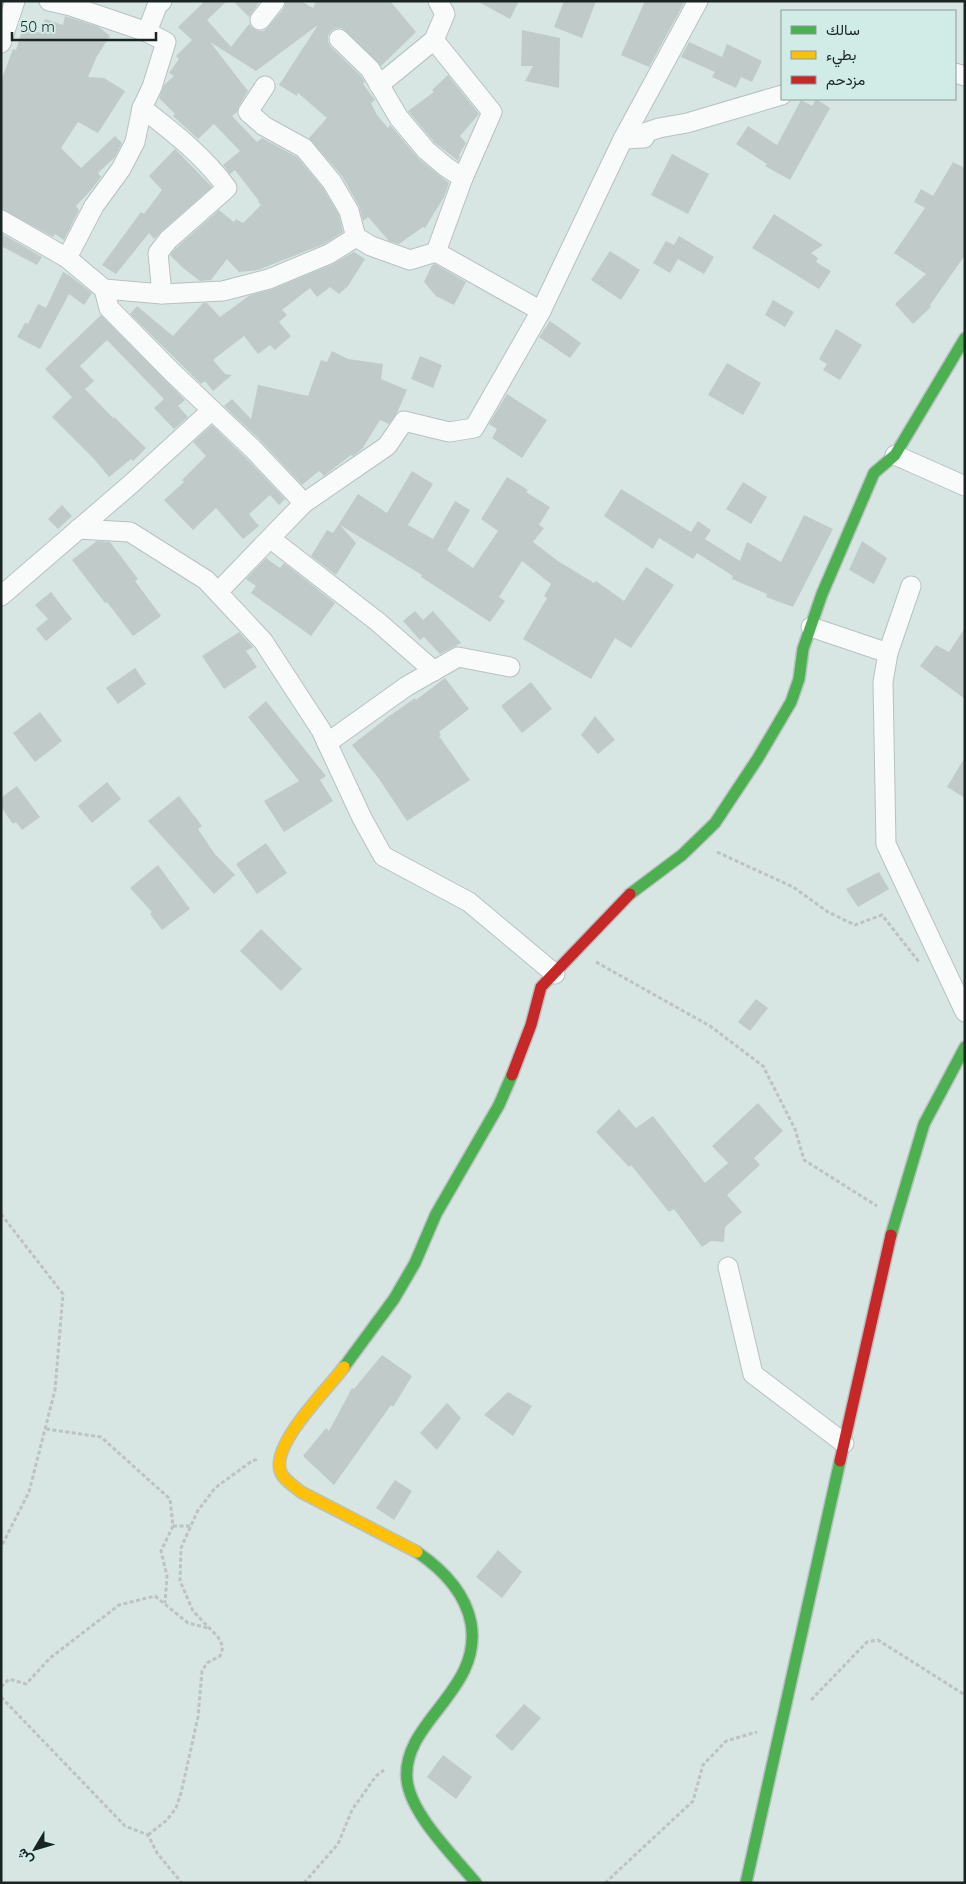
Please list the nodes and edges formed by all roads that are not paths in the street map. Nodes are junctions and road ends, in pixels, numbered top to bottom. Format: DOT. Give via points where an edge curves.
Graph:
graph roads {
  1 [pos="15,1"];
  2 [pos="49,1"];
  3 [pos="162,1"];
  4 [pos="275,1"];
  5 [pos="438,1"];
  6 [pos="698,1"];
  7 [pos="260,20"];
  8 [pos="3,30"];
  9 [pos="147,32"];
  10 [pos="339,39"];
  11 [pos="434,40"];
  12 [pos="379,85"];
  13 [pos="265,86"];
  14 [pos="781,96"];
  15 [pos="142,108"];
  16 [pos="623,139"];
  17 [pos="463,178"];
  18 [pos="1,220"];
  19 [pos="356,237"];
  20 [pos="436,252"];
  21 [pos="67,258"];
  22 [pos="104,289"];
  23 [pos="162,294"];
  24 [pos="541,311"];
  25 [pos="965,338"];
  26 [pos="212,410"];
  27 [pos="895,455"];
  28 [pos="965,486"];
  29 [pos="304,503"];
  30 [pos="78,529"];
  31 [pos="271,539"];
  32 [pos="911,586"];
  33 [pos="218,592"];
  34 [pos="1,596"];
  35 [pos="811,627"];
  36 [pos="888,653"];
  37 [pos="510,667"];
  38 [pos="434,670"];
  39 [pos="327,743"];
  40 [pos="555,974"];
  41 [pos="965,1012"];
  42 [pos="965,1047"];
  43 [pos="728,1267"];
  44 [pos="844,1443"];
  45 [pos="476,1883"];
  46 [pos="746,1883"];
  1 -- 8 [label="street"];
  2 -- 9 [label="street"];
  3 -- 9 [label="street"];
  4 -- 7 [label="street"];
  5 -- 11 [label="street" via="445,14"];
  6 -- 16 [label="street"];
  9 -- 15 [label="street" via="166,42"];
  10 -- 12 [label="street" via="370,69"];
  11 -- 12 [label="street"];
  11 -- 17 [label="street" via="492,112"];
  12 -- 17 [label="street" via="398,118 426,150"];
  13 -- 19 [label="street" via="248,112 264,126 304,148 332,182 349,211"];
  14 -- 16 [label="street" via="659,128 647,132 644,138"];
  15 -- 21 [label="street" via="135,142 121,170 94,206"];
  15 -- 23 [label="street" via="182,138 227,188 168,240 158,253"];
  16 -- 24 [label="street"];
  17 -- 20 [label="street"];
  18 -- 21 [label="street"];
  19 -- 20 [label="street" via="410,260"];
  19 -- 23 [label="street" via="329,254 269,278 223,291"];
  20 -- 24 [label="street"];
  21 -- 22 [label="street"];
  22 -- 23 [label="street"];
  22 -- 26 [label="street" via="109,308"];
  24 -- 29 [label="street" via="474,428 449,432 404,420 387,446"];
  25 -- 27 [label="street"];
  26 -- 29 [label="street"];
  26 -- 30 [label="street"];
  27 -- 28 [label="street"];
  27 -- 35 [label="street" via="874,474"];
  29 -- 31 [label="street"];
  30 -- 33 [label="street" via="130,532 206,580"];
  30 -- 34 [label="street"];
  31 -- 33 [label="street"];
  31 -- 38 [label="street"];
  32 -- 36 [label="street"];
  33 -- 39 [label="street" via="263,641"];
  35 -- 36 [label="street"];
  35 -- 40 [label="street" via="791,702 715,823 682,855 630,894"];
  36 -- 41 [label="street" via="883,682 886,844"];
  37 -- 38 [label="street" via="458,657"];
  38 -- 39 [label="street" via="406,686"];
  39 -- 40 [label="street" via="383,856 469,902"];
  40 -- 45 [label="street" via="541,986 531,1026 499,1105 436,1214 415,1263 394,1299 289,1435 280,1457 280,1471 301,1492 412,1549 437,1566 468,1609 473,1636 469,1662 419,1736 409,1759 407,1779 412,1799 422,1818"];
  42 -- 44 [label="street" via="924,1124 887,1249"];
  43 -- 44 [label="street" via="753,1374"];
  44 -- 46 [label="street"];
}
